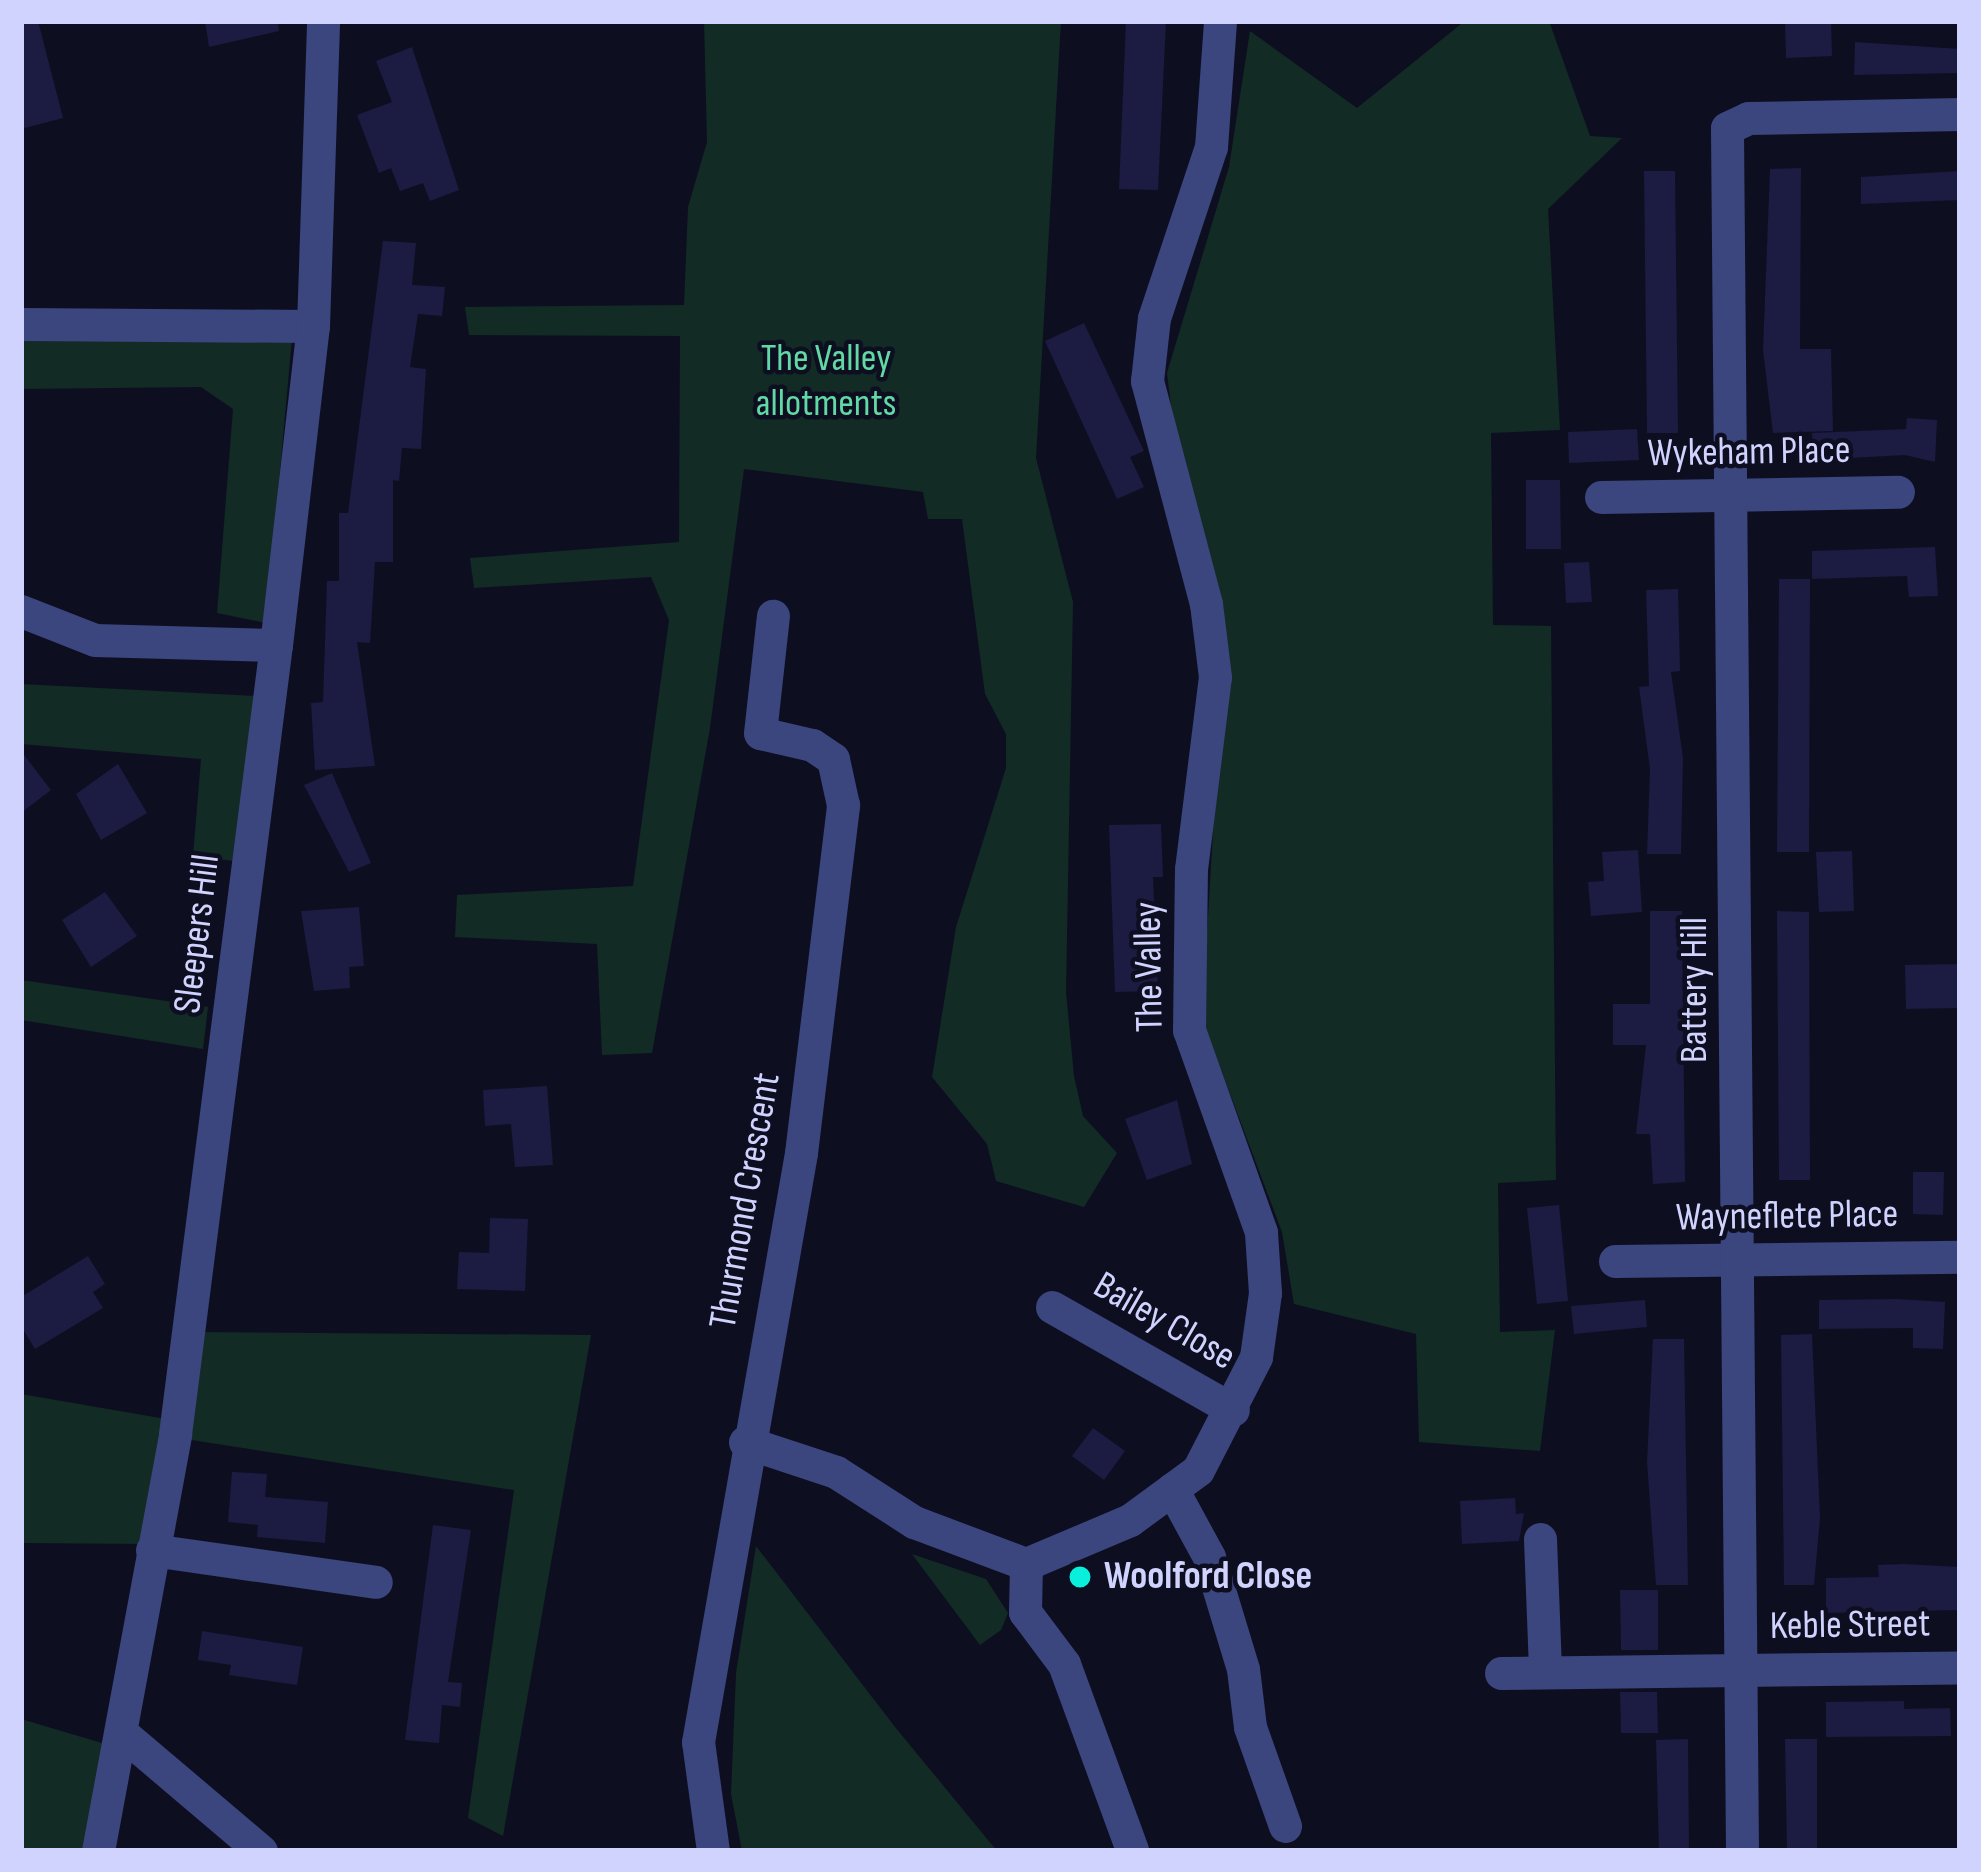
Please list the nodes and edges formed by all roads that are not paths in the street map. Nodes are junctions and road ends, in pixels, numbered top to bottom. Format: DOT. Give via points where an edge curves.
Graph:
graph roads {
  1 [pos="323,21"];
  2 [pos="1220,21"];
  3 [pos="1960,114"];
  4 [pos="21,324"];
  5 [pos="313,326"];
  6 [pos="1898,492"];
  7 [pos="1733,494"];
  8 [pos="1601,497"];
  9 [pos="21,611"];
  10 [pos="773,616"];
  11 [pos="276,645"];
  12 [pos="1960,1257"];
  13 [pos="1615,1261"];
  14 [pos="1740,1262"];
  15 [pos="1052,1306"];
  16 [pos="1233,1410"];
  17 [pos="746,1442"];
  18 [pos="1172,1489"];
  19 [pos="1540,1539"];
  20 [pos="152,1550"];
  21 [pos="1026,1564"];
  22 [pos="376,1582"];
  23 [pos="1960,1666"];
  24 [pos="1741,1669"];
  25 [pos="1544,1672"];
  26 [pos="1501,1673"];
  27 [pos="123,1734"];
  28 [pos="1285,1826"];
  29 [pos="1132,1850"];
  30 [pos="98,1851"];
  31 [pos="261,1851"];
  32 [pos="713,1851"];
  33 [pos="1742,1851"];
  1 -- 5 [label="street, Sleepers Hill"];
  2 -- 16 [label="street, The Valley" via="1211,147 1147,351 1147,381 1206,604 1215,677 1191,869 1189,1030 1261,1232 1265,1293 1256,1357"];
  3 -- 7 [label="street, Battery Hill" via="1748,118 1727,128"];
  4 -- 5 [label="street"];
  5 -- 11 [label="street, Sleepers Hill"];
  6 -- 7 [label="street, Wykeham Place"];
  7 -- 8 [label="street, Wykeham Place"];
  7 -- 14 [label="street, Battery Hill"];
  9 -- 11 [label="street" via="94,640"];
  10 -- 17 [label="street, Thurmond Crescent" via="760,733 812,745 833,759 843,805 801,1153"];
  11 -- 20 [label="street, Sleepers Hill" via="202,1239"];
  12 -- 14 [label="street, Wayneflete Place"];
  13 -- 14 [label="street, Wayneflete Place"];
  14 -- 24 [label="street, Battery Hill"];
  15 -- 16 [label="street, Bailey Close"];
  16 -- 18 [label="street, The Valley" via="1198,1470"];
  17 -- 21 [label="street" via="836,1472 930,1529"];
  17 -- 32 [label="street, Thurmond Crescent" via="698,1742"];
  18 -- 21 [label="street, The Valley" via="1130,1520"];
  18 -- 28 [label="street" via="1209,1557 1243,1669 1250,1726"];
  19 -- 25 [label="street"];
  20 -- 22 [label="street"];
  20 -- 27 [label="street, Sleepers Hill"];
  21 -- 29 [label="street" via="1025,1612 1064,1664"];
  23 -- 24 [label="street, Keble Street"];
  24 -- 25 [label="street, Keble Street"];
  24 -- 33 [label="street, Battery Hill"];
  25 -- 26 [label="street, Keble Street"];
  27 -- 30 [label="street, Sleepers Hill"];
  27 -- 31 [label="street"];
}
